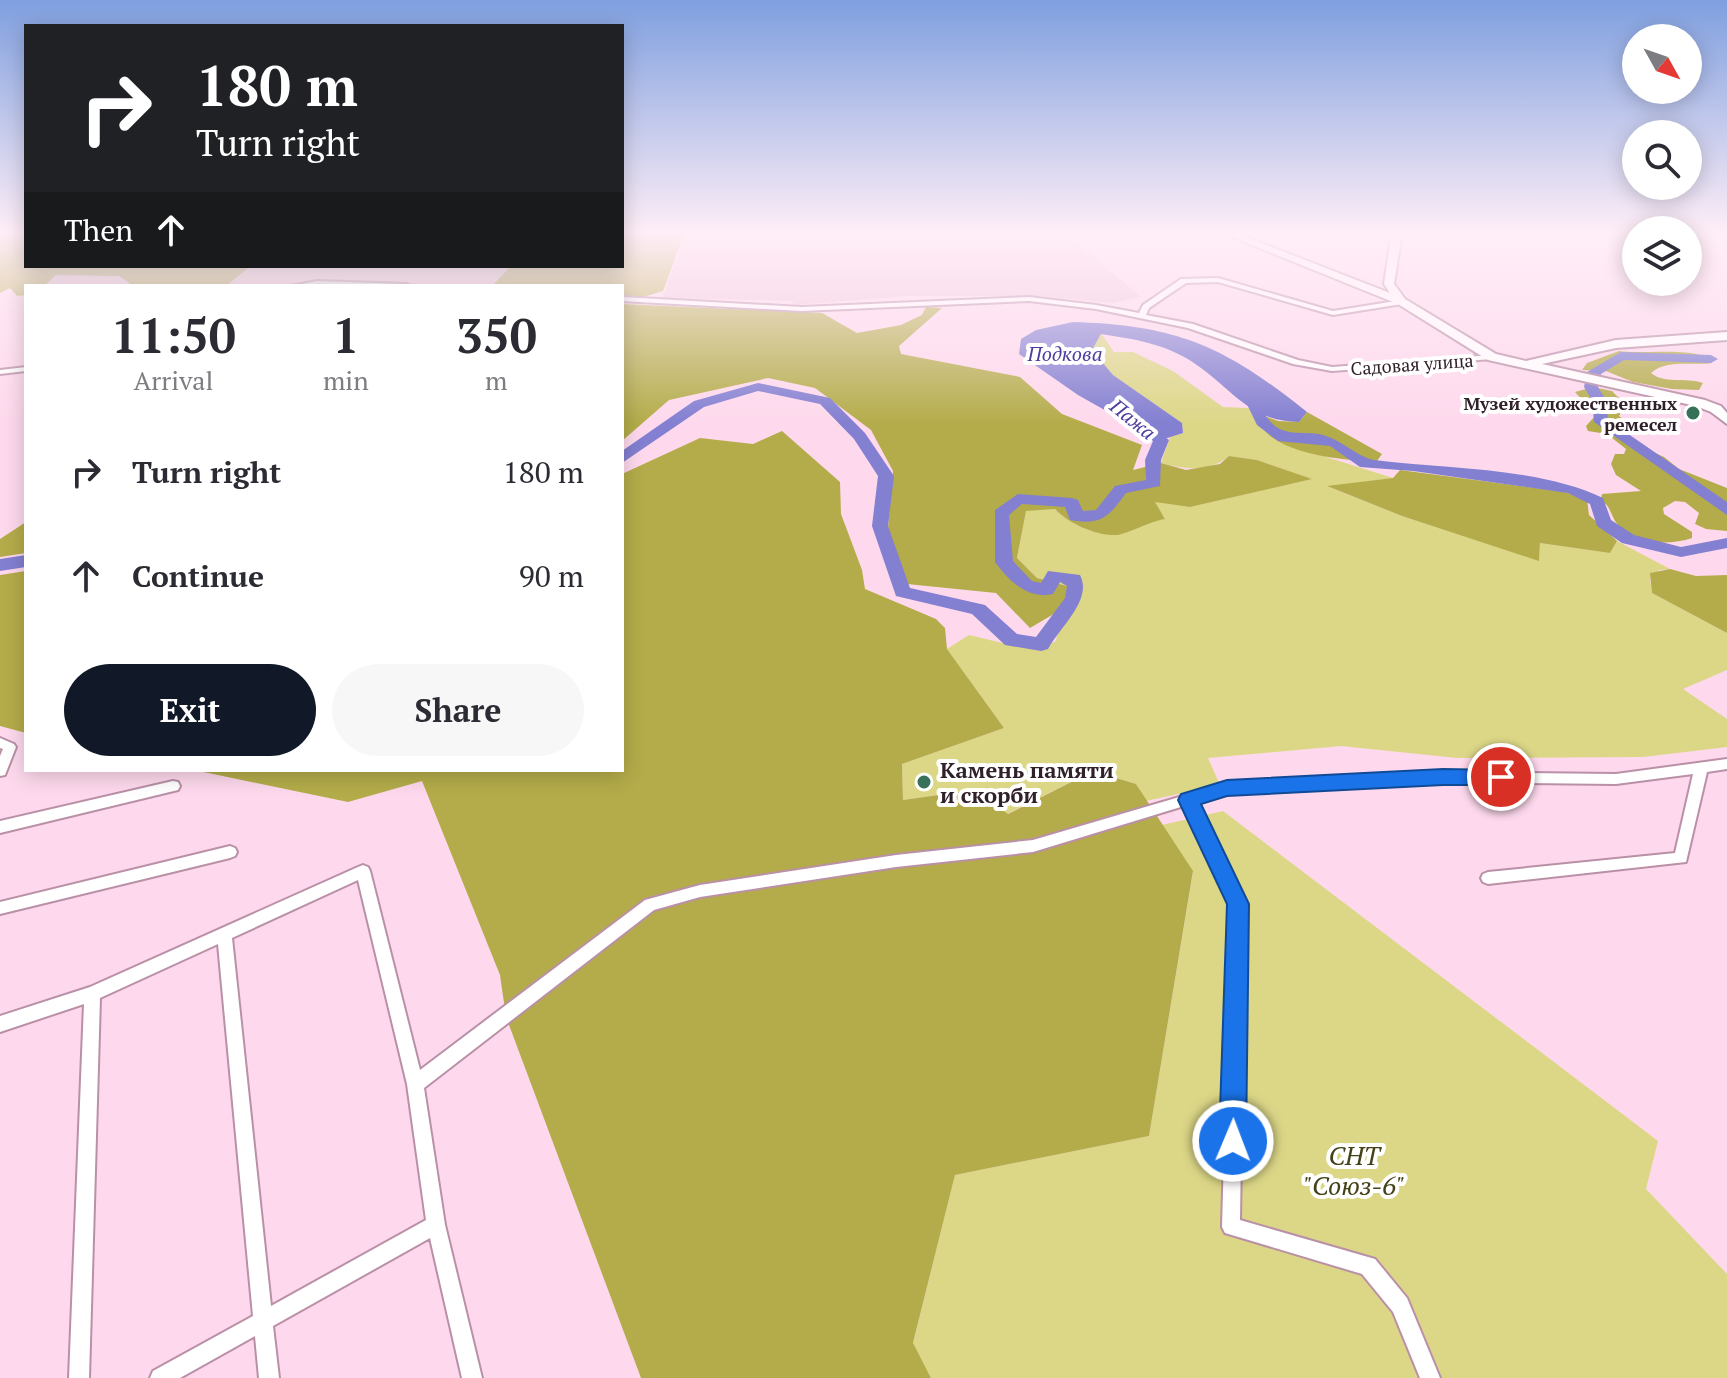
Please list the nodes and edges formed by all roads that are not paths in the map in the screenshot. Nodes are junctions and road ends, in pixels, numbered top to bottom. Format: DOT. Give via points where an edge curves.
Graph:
graph roads {
  1 [pos="1162,296"];
  2 [pos="1275,296"];
  3 [pos="1388,296"];
  4 [pos="1398,296"];
  5 [pos="624,299"];
  6 [pos="1402,302"];
  7 [pos="1142,316"];
  8 [pos="1727,336"];
  9 [pos="1492,357"];
  10 [pos="1548,360"];
  11 [pos="1516,363"];
  12 [pos="24,369"];
  13 [pos="0,372"];
  14 [pos="1576,377"];
  15 [pos="1727,420"];
  16 [pos="0,743"];
  17 [pos="1727,764"];
  18 [pos="1701,768"];
  19 [pos="0,771"];
  20 [pos="173,786"];
  21 [pos="1188,800"];
  22 [pos="0,827"];
  23 [pos="230,852"];
  24 [pos="1488,878"];
  25 [pos="0,908"];
  26 [pos="224,934"];
  27 [pos="92,994"];
  28 [pos="0,1024"];
  29 [pos="415,1084"];
  30 [pos="436,1225"];
  31 [pos="262,1321"];
  32 [pos="79,1378"];
  33 [pos="160,1378"];
  34 [pos="269,1378"];
  35 [pos="472,1378"];
  36 [pos="1430,1378"];
  1 -- 7 [label="street"];
  2 -- 6 [label="street" via="1333,313"];
  3 -- 6 [label="main road"];
  4 -- 6 [label="main road"];
  5 -- 7 [label="street, Садовая улица" via="802,309 1029,299"];
  6 -- 9 [label="main road"];
  7 -- 9 [label="street, Садовая улица" via="1332,369"];
  8 -- 10 [label="main road" via="1616,344"];
  9 -- 11 [label="main road"];
  10 -- 11 [label="main road"];
  10 -- 14 [label="main road"];
  11 -- 14 [label="main road"];
  12 -- 13 [label="street"];
  14 -- 15 [label="main road" via="1707,405"];
  16 -- 19 [label="street" via="10,747"];
  17 -- 18 [label="street"];
  18 -- 21 [label="street" via="1616,779 1443,777 1227,788"];
  18 -- 24 [label="street" via="1681,858"];
  20 -- 22 [label="street"];
  21 -- 29 [label="street" via="1033,846 700,891 650,905"];
  21 -- 36 [label="street" via="1238,904 1231,1227 1368,1266 1400,1305"];
  23 -- 25 [label="street"];
  26 -- 27 [label="street"];
  26 -- 29 [label="street" via="363,871"];
  26 -- 31 [label="street"];
  27 -- 28 [label="street"];
  27 -- 32 [label="street"];
  29 -- 30 [label="street"];
  30 -- 31 [label="street"];
  30 -- 35 [label="street"];
  31 -- 33 [label="street"];
  31 -- 34 [label="street"];
}
